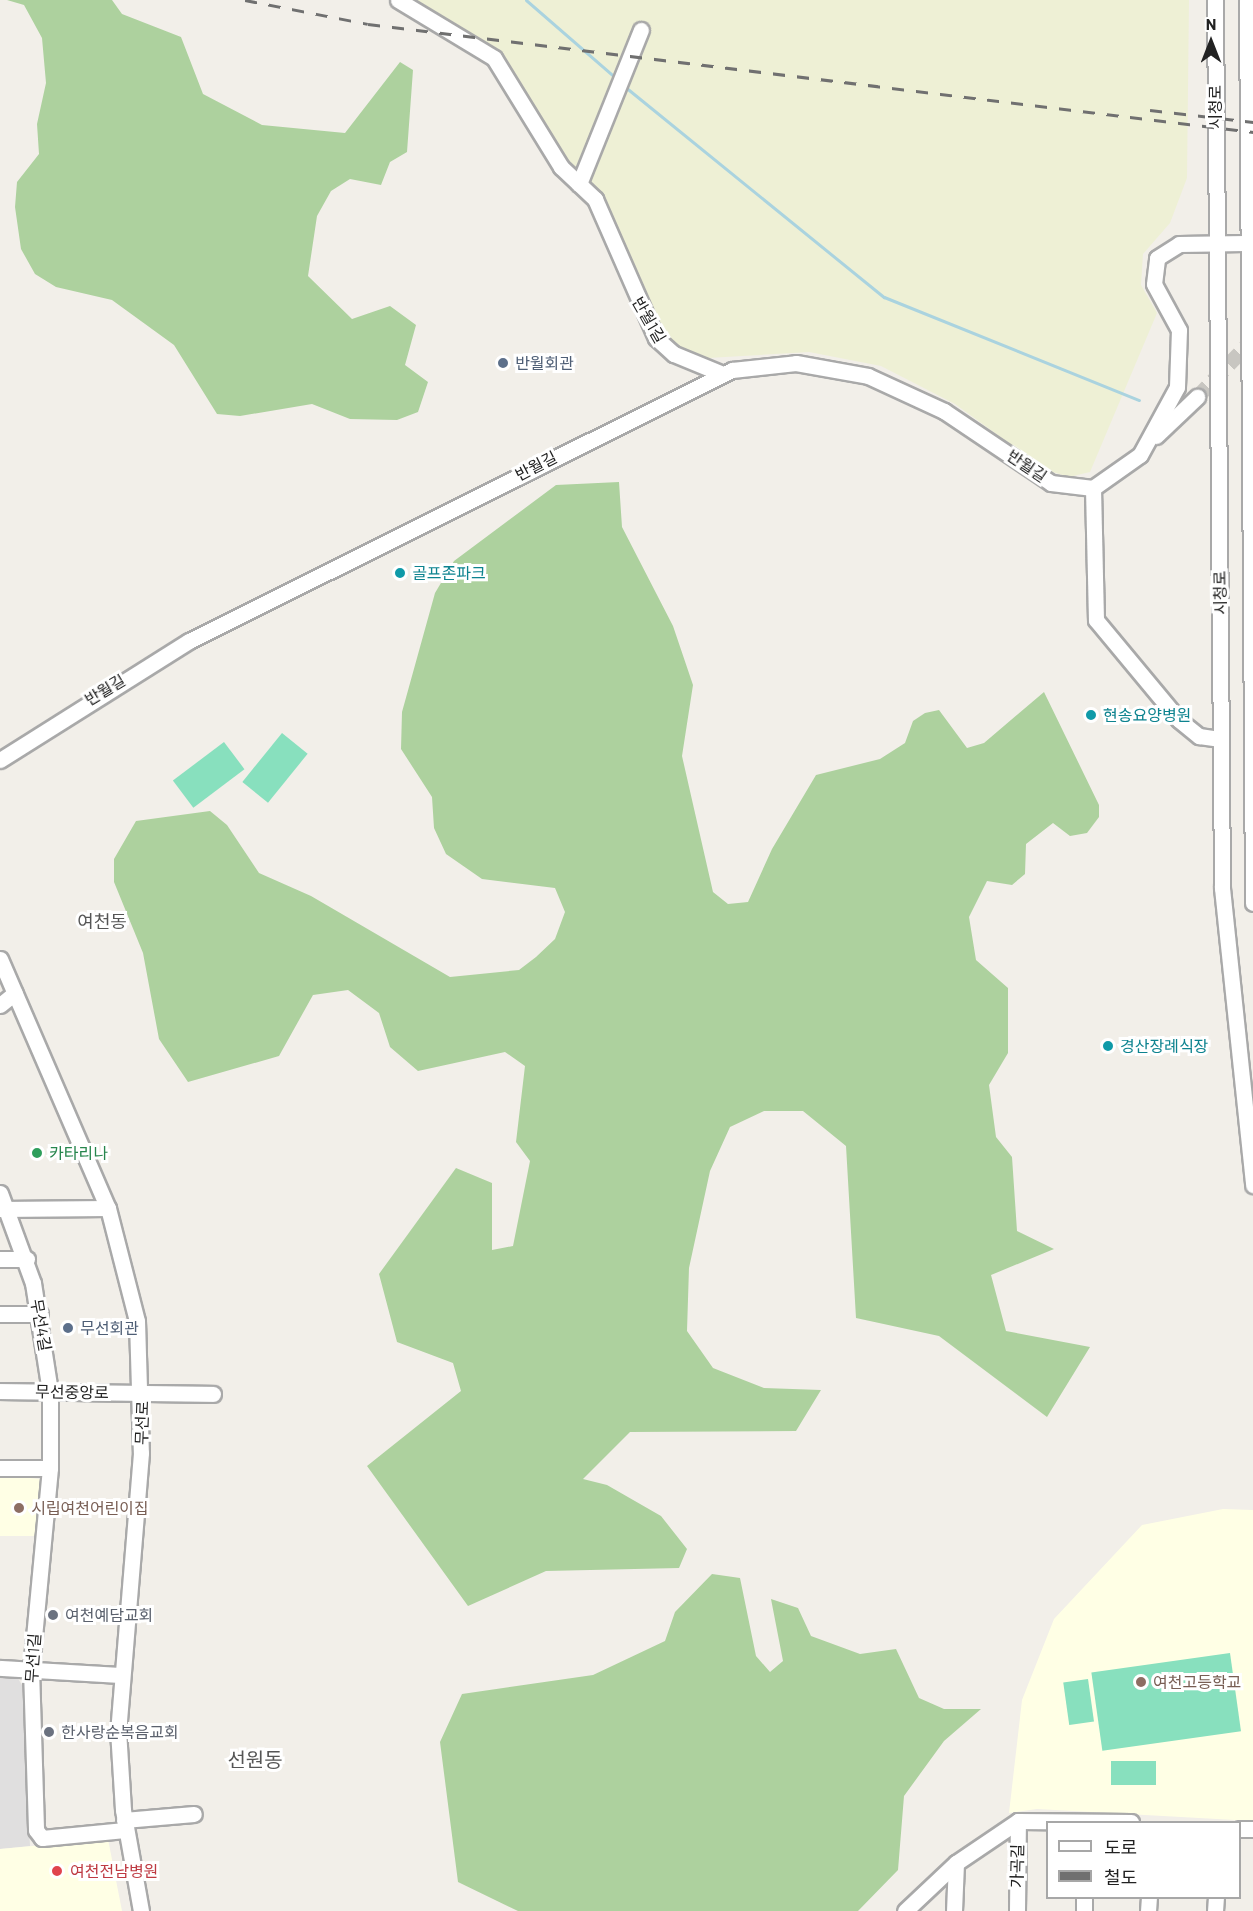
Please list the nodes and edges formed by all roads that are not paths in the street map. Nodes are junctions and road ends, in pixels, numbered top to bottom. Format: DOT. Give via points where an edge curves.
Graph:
graph roads {
  1 [pos="398,0"];
  2 [pos="1215,0"];
  3 [pos="1247,0"];
  4 [pos="641,30"];
  5 [pos="579,184"];
  6 [pos="1214,245"];
  7 [pos="1248,252"];
  8 [pos="720,373"];
  9 [pos="1197,397"];
  10 [pos="1250,410"];
  11 [pos="1150,439"];
  12 [pos="1093,488"];
  13 [pos="1066,489"];
  14 [pos="1091,521"];
  15 [pos="1250,593"];
  16 [pos="1221,739"];
  17 [pos="0,760"];
  18 [pos="1253,903"];
  19 [pos="0,959"];
  20 [pos="15,993"];
  21 [pos="0,1005"];
  22 [pos="1253,1185"];
  23 [pos="0,1193"];
  24 [pos="108,1208"];
  25 [pos="4,1209"];
  26 [pos="0,1259"];
  27 [pos="27,1259"];
  28 [pos="0,1314"];
  29 [pos="40,1314"];
  30 [pos="0,1391"];
  31 [pos="50,1392"];
  32 [pos="144,1393"];
  33 [pos="213,1394"];
  34 [pos="0,1468"];
  35 [pos="50,1468"];
  36 [pos="0,1668"];
  37 [pos="31,1669"];
  38 [pos="121,1675"];
  39 [pos="194,1814"];
  40 [pos="1018,1821"];
  41 [pos="1087,1821"];
  42 [pos="125,1825"];
  43 [pos="956,1863"];
  44 [pos="141,1911"];
  45 [pos="905,1911"];
  46 [pos="954,1911"];
  47 [pos="1017,1911"];
  1 -- 5 [label="street, 반월1길" via="494,58 561,166"];
  2 -- 6 [label="street, 시청로"];
  3 -- 7 [label="street, 시청로"];
  4 -- 5 [label="street"];
  5 -- 8 [label="street, 반월1길" via="595,199 623,270 660,343"];
  6 -- 7 [label="street, 반월길"];
  6 -- 11 [label="street, 반월길" via="1179,244 1154,264 1154,284 1176,318 1181,363 1173,398"];
  6 -- 16 [label="street, 시청로"];
  7 -- 10 [label="street, 시청로"];
  8 -- 13 [label="street, 반월길" via="796,363 868,376 944,411"];
  8 -- 17 [label="street, 반월길" via="189,641"];
  9 -- 11 [label="street"];
  10 -- 15 [label="street, 시청로"];
  11 -- 12 [label="street, 반월길" via="1128,467"];
  12 -- 13 [label="street, 반월길"];
  12 -- 14 [label="street"];
  13 -- 14 [label="street" via="1086,505"];
  14 -- 16 [label="street" via="1092,610 1099,626 1191,732"];
  15 -- 18 [label="street, 시청로"];
  16 -- 22 [label="street, 시청로" via="1223,909"];
  19 -- 20 [label="street, 무선로"];
  20 -- 21 [label="street"];
  20 -- 24 [label="street, 무선로"];
  23 -- 25 [label="street, 무선4길"];
  24 -- 25 [label="street"];
  24 -- 32 [label="street, 무선로" via="137,1322"];
  25 -- 27 [label="street, 무선4길"];
  26 -- 27 [label="street"];
  27 -- 29 [label="street, 무선4길"];
  28 -- 29 [label="street"];
  29 -- 31 [label="street, 무선4길"];
  30 -- 31 [label="street, 무선중앙로"];
  31 -- 32 [label="street, 무선중앙로"];
  31 -- 35 [label="street, 무선1길"];
  32 -- 33 [label="street, 무선중앙로"];
  32 -- 38 [label="street, 무선로"];
  34 -- 35 [label="street"];
  35 -- 37 [label="street, 무선1길"];
  36 -- 37 [label="street"];
  37 -- 38 [label="street"];
  37 -- 42 [label="street, 무선1길" via="37,1835"];
  38 -- 42 [label="street, 무선로" via="118,1750"];
  39 -- 42 [label="street"];
  40 -- 41 [label="street, 가곡길"];
  40 -- 43 [label="street, 가곡길"];
  40 -- 47 [label="street, 가곡길"];
  42 -- 44 [label="street, 무선로"];
  43 -- 45 [label="street, 가곡길"];
  43 -- 46 [label="street"];
}
